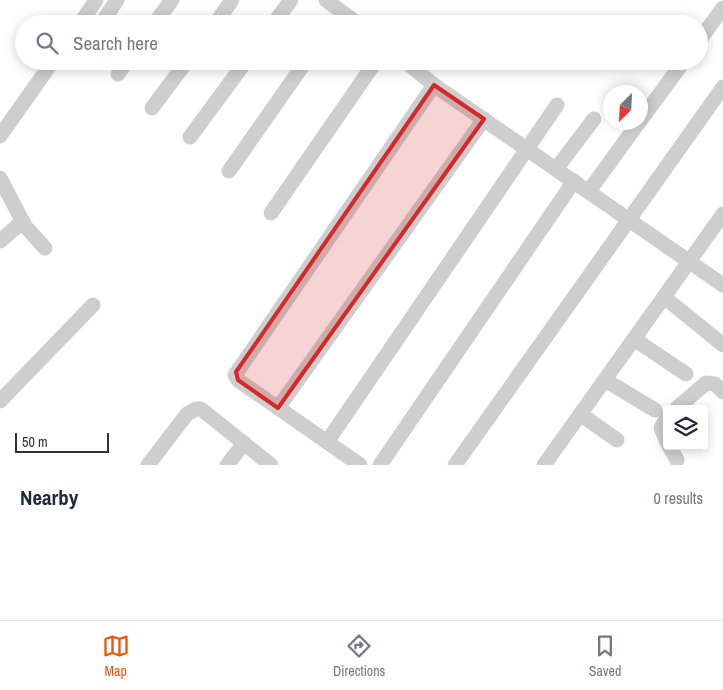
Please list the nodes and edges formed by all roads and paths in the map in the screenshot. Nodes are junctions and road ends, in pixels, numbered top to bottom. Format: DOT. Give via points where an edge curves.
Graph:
graph roads {
  1 [pos="96,0"];
  2 [pos="117,0"];
  3 [pos="172,0"];
  4 [pos="232,0"];
  5 [pos="291,0"];
  6 [pos="326,0"];
  7 [pos="723,8"];
  8 [pos="86,15"];
  9 [pos="107,15"];
  10 [pos="161,15"];
  11 [pos="221,15"];
  12 [pos="280,15"];
  13 [pos="335,15"];
  14 [pos="708,29"];
  15 [pos="47,70"];
  16 [pos="121,70"];
  17 [pos="180,70"];
  18 [pos="239,70"];
  19 [pos="300,70"];
  20 [pos="370,70"];
  21 [pos="416,70"];
  22 [pos="678,70"];
  23 [pos="118,74"];
  24 [pos="434,85"];
  25 [pos="723,87"];
  26 [pos="557,105"];
  27 [pos="152,108"];
  28 [pos="648,111"];
  29 [pos="484,119"];
  30 [pos="594,119"];
  31 [pos="634,130"];
  32 [pos="0,136"];
  33 [pos="190,137"];
  34 [pos="526,149"];
  35 [pos="556,169"];
  36 [pos="229,171"];
  37 [pos="0,178"];
  38 [pos="574,181"];
  39 [pos="589,191"];
  40 [pos="271,213"];
  41 [pos="723,214"];
  42 [pos="628,219"];
  43 [pos="22,221"];
  44 [pos="0,241"];
  45 [pos="45,248"];
  46 [pos="690,262"];
  47 [pos="723,286"];
  48 [pos="664,297"];
  49 [pos="93,305"];
  50 [pos="634,339"];
  51 [pos="723,345"];
  52 [pos="686,374"];
  53 [pos="605,380"];
  54 [pos="723,392"];
  55 [pos="0,401"];
  56 [pos="681,405"];
  57 [pos="278,408"];
  58 [pos="661,413"];
  59 [pos="580,414"];
  60 [pos="663,433"];
  61 [pos="618,440"];
  62 [pos="327,442"];
  63 [pos="244,443"];
  64 [pos="671,450"];
  65 [pos="676,463"];
  66 [pos="148,465"];
  67 [pos="227,465"];
  68 [pos="271,465"];
  69 [pos="360,465"];
  70 [pos="380,465"];
  71 [pos="455,465"];
  72 [pos="544,465"];
  1 -- 8 [label="street"];
  2 -- 9 [label="street"];
  3 -- 10 [label="street"];
  4 -- 11 [label="street"];
  5 -- 12 [label="street"];
  6 -- 13 [label="street"];
  7 -- 14 [label="street"];
  15 -- 32 [label="street"];
  16 -- 23 [label="street"];
  17 -- 27 [label="street"];
  18 -- 33 [label="street"];
  19 -- 36 [label="street"];
  20 -- 40 [label="street"];
  21 -- 24 [label="street"];
  22 -- 28 [label="street"];
  24 -- 29 [label="street"];
  24 -- 57 [label="street" via="236,372 238,380"];
  25 -- 42 [label="street"];
  26 -- 34 [label="street"];
  29 -- 34 [label="street"];
  29 -- 57 [label="street"];
  30 -- 35 [label="street"];
  31 -- 39 [label="street"];
  34 -- 35 [label="street"];
  34 -- 62 [label="street"];
  35 -- 38 [label="street"];
  37 -- 43 [label="street"];
  38 -- 39 [label="street"];
  38 -- 70 [label="street"];
  39 -- 42 [label="street"];
  41 -- 46 [label="street"];
  42 -- 46 [label="street"];
  42 -- 71 [label="street"];
  43 -- 44 [label="street"];
  43 -- 45 [label="street"];
  46 -- 47 [label="street"];
  46 -- 48 [label="street"];
  48 -- 50 [label="street"];
  48 -- 51 [label="street"];
  49 -- 55 [label="street"];
  50 -- 52 [label="street"];
  50 -- 53 [label="street"];
  53 -- 58 [label="street"];
  53 -- 59 [label="street"];
  54 -- 56 [label="street" via="715,384 706,384"];
  57 -- 62 [label="street"];
  58 -- 60 [label="street"];
  59 -- 61 [label="street"];
  59 -- 72 [label="street"];
  62 -- 69 [label="street"];
  63 -- 66 [label="street" via="206,411 196,409 187,414"];
  63 -- 67 [label="street"];
  63 -- 68 [label="street"];
  64 -- 65 [label="street"];
}
